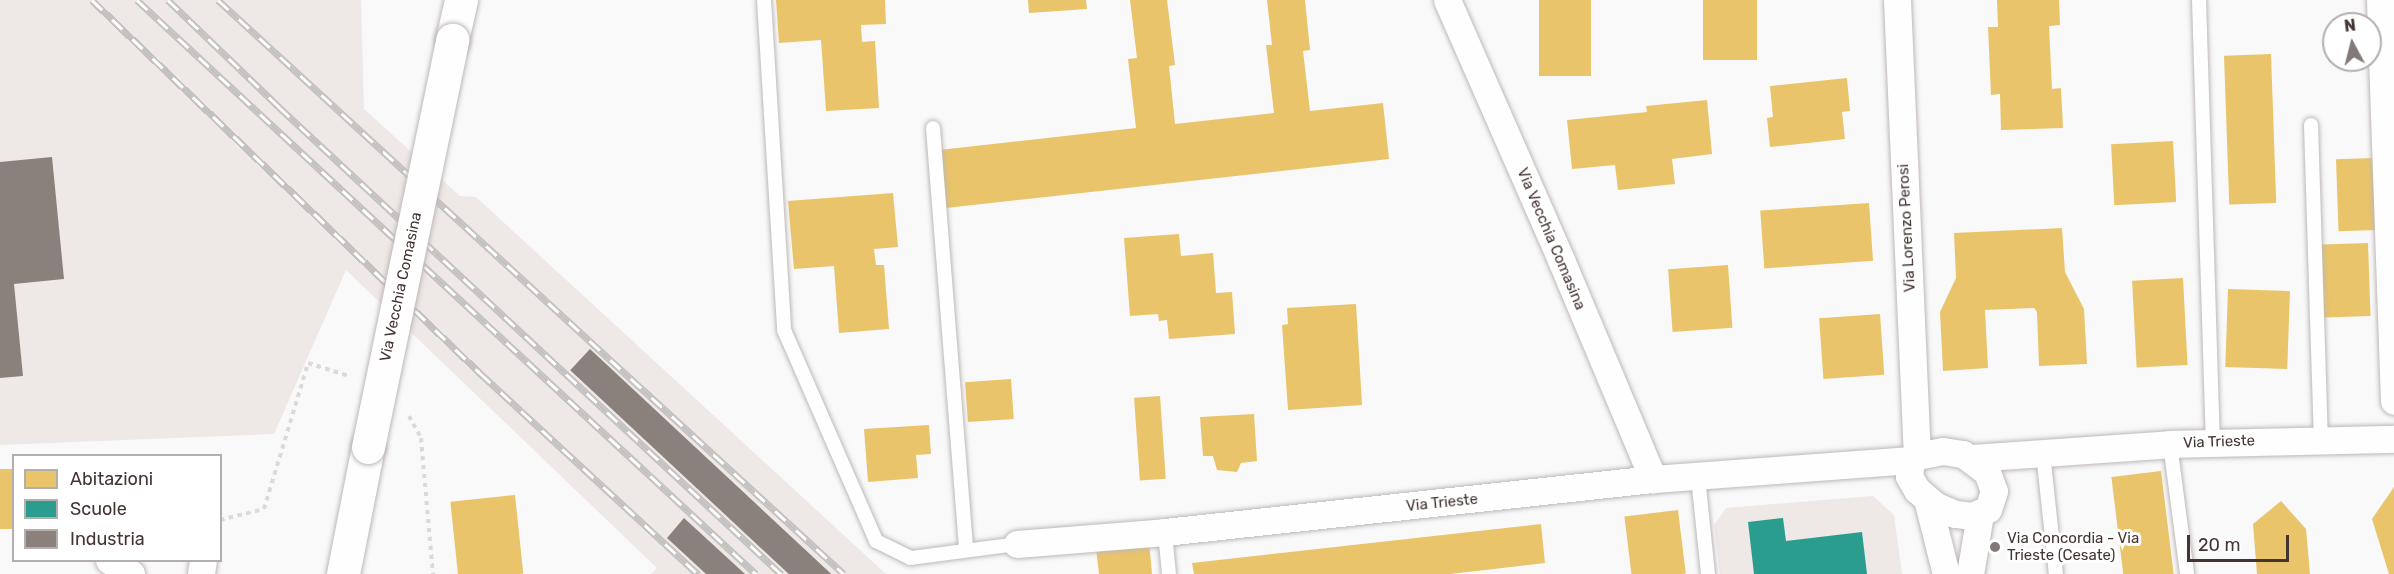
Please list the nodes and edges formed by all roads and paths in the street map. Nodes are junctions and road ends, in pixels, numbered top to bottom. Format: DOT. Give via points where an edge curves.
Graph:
graph roads {
  1 [pos="461,0"];
  2 [pos="764,0"];
  3 [pos="1447,0"];
  4 [pos="1897,0"];
  5 [pos="2199,0"];
  6 [pos="2380,0"];
  7 [pos="2311,125"];
  8 [pos="933,128"];
  9 [pos="2394,401"];
  10 [pos="2321,439"];
  11 [pos="2394,440"];
  12 [pos="2213,442"];
  13 [pos="2170,444"];
  14 [pos="2043,453"];
  15 [pos="1972,458"];
  16 [pos="1912,464"];
  17 [pos="1698,477"];
  18 [pos="1653,479"];
  19 [pos="1994,490"];
  20 [pos="1927,499"];
  21 [pos="1980,514"];
  22 [pos="1165,532"];
  23 [pos="1017,544"];
  24 [pos="966,550"];
  25 [pos="111,562"];
  26 [pos="131,574"];
  27 [pos="343,574"];
  28 [pos="1169,574"];
  29 [pos="1708,574"];
  30 [pos="1946,574"];
  31 [pos="1970,574"];
  32 [pos="2055,574"];
  33 [pos="2187,574"];
  1 -- 27 [label="street, Via Vecchia Comasina, bridge"];
  2 -- 24 [label="lane" via="784,330 876,541 911,558"];
  3 -- 18 [label="street, Via Vecchia Comasina"];
  4 -- 16 [label="street, Via Lorenzo Perosi"];
  5 -- 12 [label="lane"];
  6 -- 9 [label="street"];
  7 -- 10 [label="lane"];
  8 -- 24 [label="lane"];
  10 -- 11 [label="street, Via Trieste"];
  10 -- 12 [label="street, Via Trieste"];
  12 -- 13 [label="street, Via Trieste"];
  13 -- 14 [label="street, Via Trieste"];
  13 -- 33 [label="lane"];
  14 -- 15 [label="street, Via Trieste"];
  14 -- 19 [label="street"];
  14 -- 32 [label="lane"];
  15 -- 16 [label="street" via="1943,451"];
  15 -- 19 [label="street" via="1987,472"];
  16 -- 17 [label="street, Via Trieste"];
  16 -- 20 [label="street" via="1912,484"];
  17 -- 18 [label="street, Via Trieste"];
  17 -- 29 [label="lane"];
  18 -- 22 [label="street, Via Trieste"];
  19 -- 21 [label="street" via="1991,504"];
  20 -- 21 [label="street" via="1955,514"];
  20 -- 30 [label="street"];
  21 -- 31 [label="street"];
  22 -- 23 [label="street, Via Trieste"];
  22 -- 28 [label="lane"];
  23 -- 24 [label="lane"];
  25 -- 26 [label="street"];
}
